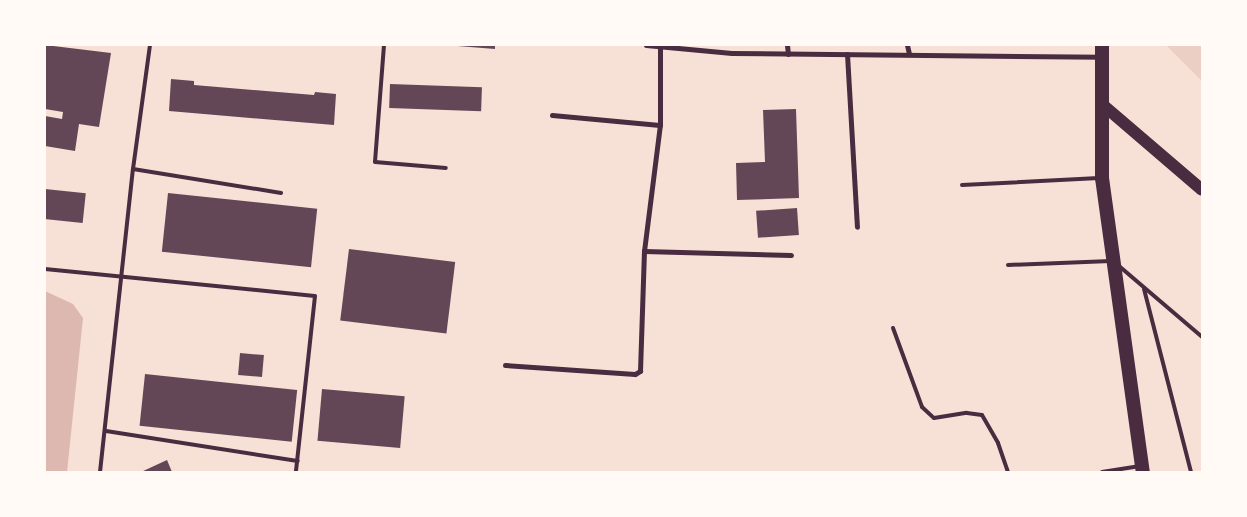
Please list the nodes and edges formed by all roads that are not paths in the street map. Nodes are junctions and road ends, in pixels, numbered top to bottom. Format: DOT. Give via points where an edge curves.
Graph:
graph roads {
  1 [pos="150,45"];
  2 [pos="384,45"];
  3 [pos="646,45"];
  4 [pos="787,45"];
  5 [pos="907,45"];
  6 [pos="660,46"];
  7 [pos="1102,51"];
  8 [pos="788,54"];
  9 [pos="847,54"];
  10 [pos="909,54"];
  11 [pos="1103,105"];
  12 [pos="552,115"];
  13 [pos="660,125"];
  14 [pos="446,168"];
  15 [pos="133,169"];
  16 [pos="1102,178"];
  17 [pos="962,185"];
  18 [pos="1202,190"];
  19 [pos="281,193"];
  20 [pos="857,228"];
  21 [pos="644,251"];
  22 [pos="791,255"];
  23 [pos="1113,261"];
  24 [pos="1008,264"];
  25 [pos="45,269"];
  26 [pos="122,276"];
  27 [pos="1144,289"];
  28 [pos="893,328"];
  29 [pos="1202,337"];
  30 [pos="505,365"];
  31 [pos="106,431"];
  32 [pos="298,461"];
  33 [pos="1142,469"];
  34 [pos="100,472"];
  35 [pos="296,472"];
  36 [pos="1008,472"];
  37 [pos="1102,472"];
  38 [pos="1191,472"];
  1 -- 15 [label="lane"];
  2 -- 14 [label="lane" via="375,162"];
  3 -- 6 [label="street"];
  4 -- 8 [label="street"];
  5 -- 10 [label="street"];
  6 -- 8 [label="street"];
  6 -- 13 [label="street"];
  7 -- 10 [label="street"];
  7 -- 11 [label="highway"];
  8 -- 9 [label="street"];
  9 -- 10 [label="street"];
  9 -- 20 [label="street"];
  11 -- 16 [label="highway"];
  11 -- 18 [label="main road"];
  12 -- 13 [label="street"];
  13 -- 21 [label="street"];
  15 -- 19 [label="lane"];
  15 -- 26 [label="lane"];
  16 -- 17 [label="lane"];
  16 -- 23 [label="highway"];
  21 -- 22 [label="street"];
  21 -- 30 [label="street" via="640,371 635,374"];
  23 -- 24 [label="lane"];
  23 -- 27 [label="lane"];
  23 -- 33 [label="highway"];
  25 -- 26 [label="lane"];
  26 -- 31 [label="lane"];
  26 -- 32 [label="lane" via="315,296"];
  27 -- 29 [label="lane"];
  27 -- 38 [label="lane"];
  28 -- 36 [label="lane" via="922,407 934,418 967,412 982,416 998,443"];
  31 -- 32 [label="lane"];
  31 -- 34 [label="lane"];
  32 -- 35 [label="lane"];
  33 -- 37 [label="lane"];
}
